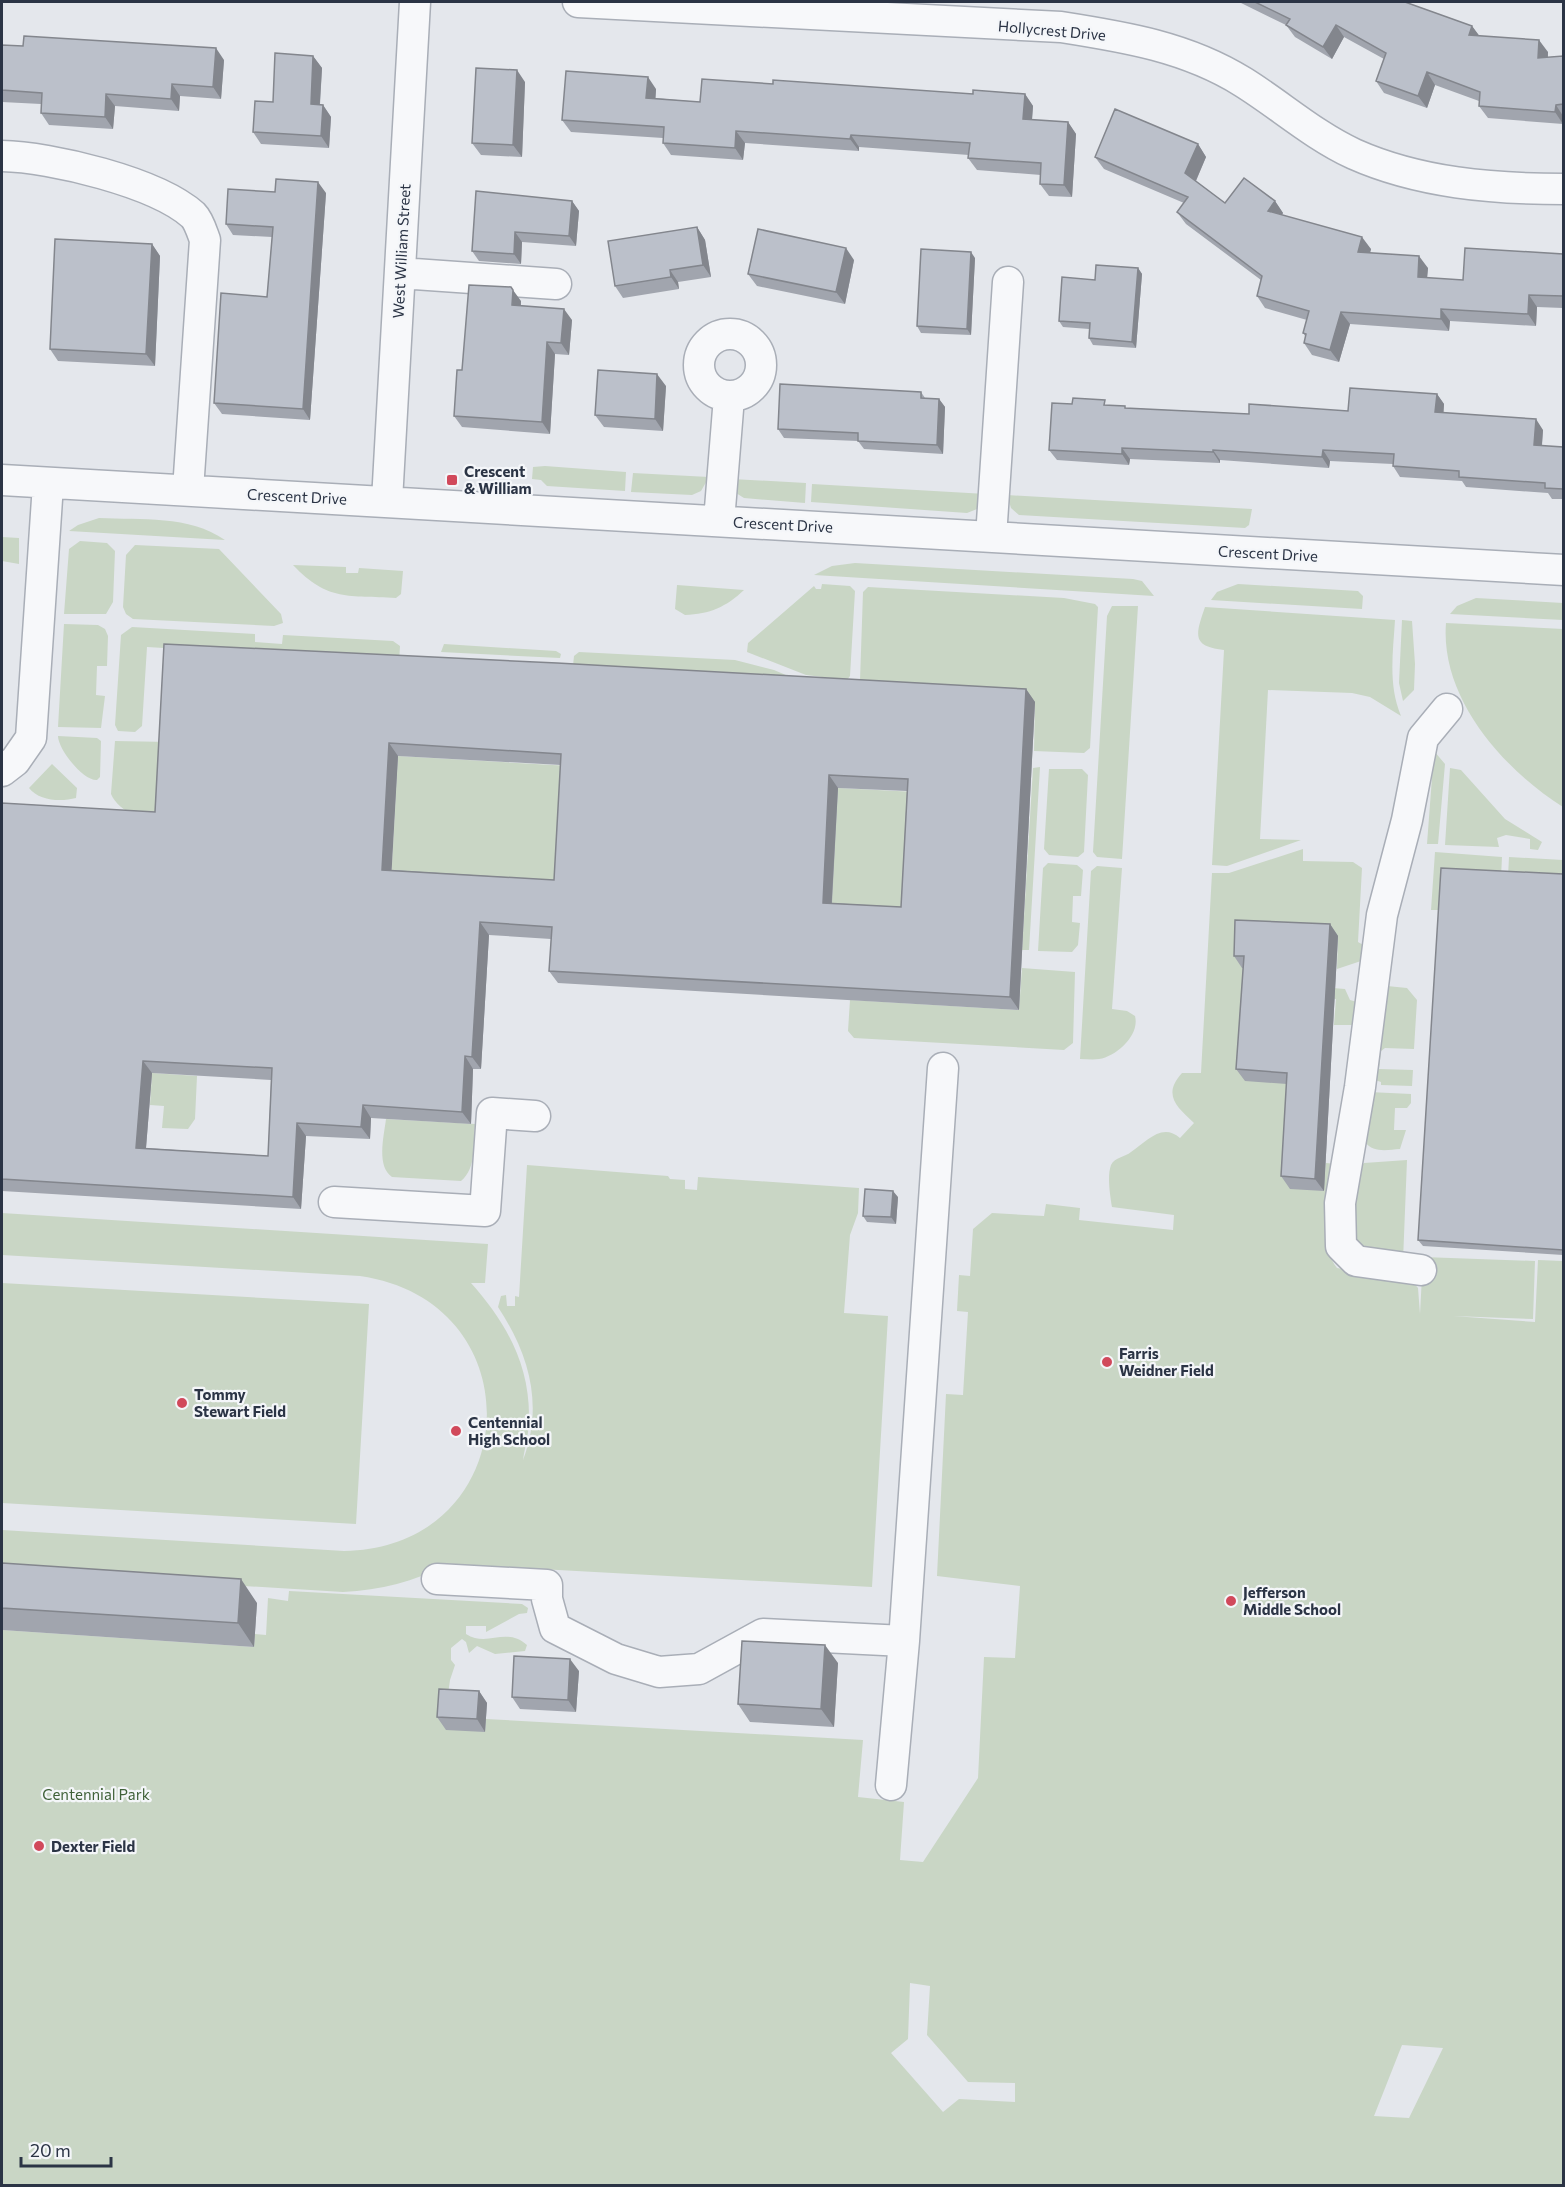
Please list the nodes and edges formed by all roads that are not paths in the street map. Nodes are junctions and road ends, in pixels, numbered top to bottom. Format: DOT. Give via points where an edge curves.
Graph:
graph roads {
  1 [pos="416,2"];
  2 [pos="578,2"];
  3 [pos="2,156"];
  4 [pos="1563,189"];
  5 [pos="399,273"];
  6 [pos="1008,282"];
  7 [pos="556,284"];
  8 [pos="729,397"];
  9 [pos="2,480"];
  10 [pos="48,484"];
  11 [pos="188,490"];
  12 [pos="387,501"];
  13 [pos="719,521"];
  14 [pos="991,537"];
  15 [pos="1563,570"];
  16 [pos="1447,709"];
  17 [pos="2,771"];
  18 [pos="943,1068"];
  19 [pos="535,1116"];
  20 [pos="334,1202"];
  21 [pos="1421,1270"];
  22 [pos="437,1579"];
  23 [pos="904,1641"];
  24 [pos="891,1785"];
  1 -- 5 [label="street, West William Street"];
  2 -- 4 [label="street, Hollycrest Drive" via="1061,27 1128,37 1166,46 1208,63 1243,82 1320,136 1397,170 1461,183"];
  3 -- 11 [label="street" via="93,170 171,200 195,217 205,240"];
  5 -- 7 [label="street"];
  5 -- 12 [label="street, West William Street"];
  6 -- 14 [label="street"];
  8 -- 13 [label="street"];
  9 -- 10 [label="street, Crescent Drive"];
  10 -- 11 [label="street, Crescent Drive"];
  10 -- 17 [label="street" via="31,738 15,761"];
  11 -- 12 [label="street, Crescent Drive"];
  12 -- 13 [label="street, Crescent Drive"];
  13 -- 14 [label="street, Crescent Drive"];
  14 -- 15 [label="street, Crescent Drive"];
  16 -- 21 [label="street" via="1423,738 1382,915 1360,1087 1340,1203 1341,1246 1356,1261"];
  18 -- 23 [label="street"];
  19 -- 20 [label="street" via="492,1113 485,1211"];
  22 -- 23 [label="street" via="547,1585 555,1628 616,1659 659,1672 699,1669 762,1634"];
  23 -- 24 [label="street"];
}
